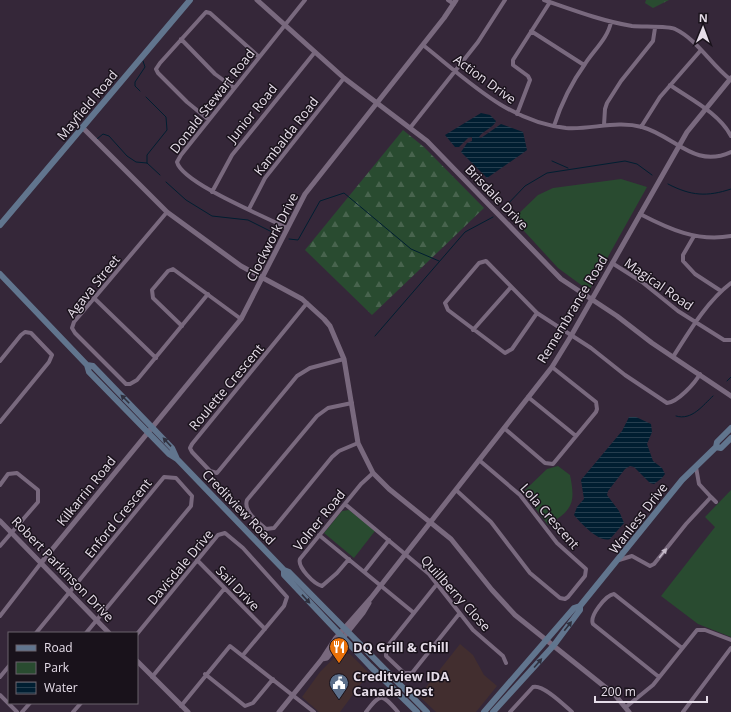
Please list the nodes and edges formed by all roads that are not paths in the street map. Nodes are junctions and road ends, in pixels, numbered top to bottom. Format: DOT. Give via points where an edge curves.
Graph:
graph roads {
  1 [pos="190,0"];
  2 [pos="257,0"];
  3 [pos="305,0"];
  4 [pos="448,0"];
  5 [pos="504,0"];
  6 [pos="544,0"];
  7 [pos="455,2"];
  8 [pos="550,2"];
  9 [pos="611,22"];
  10 [pos="284,25"];
  11 [pos="655,28"];
  12 [pos="531,31"];
  13 [pos="181,39"];
  14 [pos="423,45"];
  15 [pos="701,50"];
  16 [pos="315,52"];
  17 [pos="259,57"];
  18 [pos="584,65"];
  19 [pos="455,70"];
  20 [pos="344,78"];
  21 [pos="731,79"];
  22 [pos="670,85"];
  23 [pos="234,88"];
  24 [pos="377,102"];
  25 [pos="704,109"];
  26 [pos="517,114"];
  27 [pos="209,120"];
  28 [pos="604,125"];
  29 [pos="554,126"];
  30 [pos="641,127"];
  31 [pos="82,128"];
  32 [pos="410,128"];
  33 [pos="731,136"];
  34 [pos="679,145"];
  35 [pos="731,152"];
  36 [pos="212,192"];
  37 [pos="249,209"];
  38 [pos="167,212"];
  39 [pos="640,214"];
  40 [pos="0,225"];
  41 [pos="287,228"];
  42 [pos="694,236"];
  43 [pos="731,236"];
  44 [pos="612,263"];
  45 [pos="0,274"];
  46 [pos="263,279"];
  47 [pos="731,282"];
  48 [pos="511,287"];
  49 [pos="721,291"];
  50 [pos="208,294"];
  51 [pos="94,298"];
  52 [pos="592,299"];
  53 [pos="308,303"];
  54 [pos="537,313"];
  55 [pos="242,318"];
  56 [pos="695,322"];
  57 [pos="182,326"];
  58 [pos="473,330"];
  59 [pos="571,336"];
  60 [pos="731,340"];
  61 [pos="673,357"];
  62 [pos="156,358"];
  63 [pos="344,359"];
  64 [pos="0,361"];
  65 [pos="87,365"];
  66 [pos="552,367"];
  67 [pos="700,374"];
  68 [pos="731,396"];
  69 [pos="528,397"];
  70 [pos="352,403"];
  71 [pos="0,422"];
  72 [pos="153,427"];
  73 [pos="504,428"];
  74 [pos="731,428"];
  75 [pos="148,433"];
  76 [pos="576,436"];
  77 [pos="731,438"];
  78 [pos="358,443"];
  79 [pos="716,447"];
  80 [pos="177,459"];
  81 [pos="479,460"];
  82 [pos="696,466"];
  83 [pos="373,473"];
  84 [pos="0,485"];
  85 [pos="456,490"];
  86 [pos="711,497"];
  87 [pos="716,502"];
  88 [pos="345,504"];
  89 [pos="0,521"];
  90 [pos="430,523"];
  91 [pos="11,532"];
  92 [pos="319,535"];
  93 [pos="389,540"];
  94 [pos="0,546"];
  95 [pos="406,553"];
  96 [pos="348,559"];
  97 [pos="198,560"];
  98 [pos="619,560"];
  99 [pos="41,563"];
  100 [pos="284,570"];
  101 [pos="364,572"];
  102 [pos="437,584"];
  103 [pos="381,585"];
  104 [pos="224,589"];
  105 [pos="70,592"];
  106 [pos="580,606"];
  107 [pos="414,613"];
  108 [pos="459,614"];
  109 [pos="0,615"];
  110 [pos="97,620"];
  111 [pos="265,629"];
  112 [pos="346,630"];
  113 [pos="37,632"];
  114 [pos="87,632"];
  115 [pos="109,632"];
  116 [pos="138,633"];
  117 [pos="341,636"];
  118 [pos="548,640"];
  119 [pos="731,640"];
  120 [pos="554,645"];
  121 [pos="682,648"];
  122 [pos="731,648"];
  123 [pos="243,655"];
  124 [pos="138,662"];
  125 [pos="506,663"];
  126 [pos="370,666"];
  127 [pos="8,667"];
  128 [pos="382,668"];
  129 [pos="205,674"];
  130 [pos="0,677"];
  131 [pos="152,677"];
  132 [pos="659,677"];
  133 [pos="273,679"];
  134 [pos="0,695"];
  135 [pos="293,695"];
  136 [pos="8,703"];
  137 [pos="9,704"];
  138 [pos="29,704"];
  139 [pos="80,704"];
  140 [pos="180,706"];
  141 [pos="626,707"];
  142 [pos="17,712"];
  143 [pos="22,712"];
  144 [pos="74,712"];
  145 [pos="188,712"];
  146 [pos="279,712"];
  147 [pos="314,712"];
  148 [pos="366,712"];
  149 [pos="398,712"];
  150 [pos="417,712"];
  151 [pos="427,712"];
  152 [pos="484,712"];
  153 [pos="493,712"];
  154 [pos="510,712"];
  155 [pos="572,712"];
  156 [pos="629,712"];
  157 [pos="683,712"];
  1 -- 31 [label="main road, Mayfield Road"];
  2 -- 10 [label="street, Brisdale Drive"];
  3 -- 10 [label="street, Donald Stewart Road"];
  4 -- 7 [label="street"];
  5 -- 19 [label="street" via="481,37"];
  6 -- 8 [label="street"];
  7 -- 14 [label="street, Clockwork Drive"];
  8 -- 9 [label="street"];
  8 -- 12 [label="street"];
  9 -- 11 [label="street"];
  9 -- 18 [label="street" via="608,32"];
  10 -- 16 [label="street, Brisdale Drive"];
  10 -- 17 [label="street, Donald Stewart Road"];
  11 -- 15 [label="street" via="676,29"];
  11 -- 28 [label="street" via="653,41 621,81 607,104"];
  12 -- 18 [label="street"];
  12 -- 26 [label="street" via="513,63 515,68 530,80"];
  13 -- 17 [label="street" via="202,14 208,12"];
  13 -- 23 [label="street"];
  13 -- 27 [label="street" via="160,63 157,71"];
  14 -- 19 [label="street, Action Drive"];
  14 -- 24 [label="street, Clockwork Drive"];
  15 -- 21 [label="street" via="713,65"];
  15 -- 22 [label="street"];
  16 -- 20 [label="street, Brisdale Drive"];
  16 -- 36 [label="street, Junior Road" via="232,155"];
  17 -- 23 [label="street, Donald Stewart Road"];
  18 -- 29 [label="street" via="562,103"];
  19 -- 26 [label="street, Action Drive" via="492,99"];
  19 -- 32 [label="street"];
  20 -- 24 [label="street, Brisdale Drive"];
  20 -- 37 [label="street, Kambalda Road" via="268,173"];
  21 -- 25 [label="street, Remembrance Road"];
  22 -- 25 [label="street"];
  22 -- 30 [label="street"];
  23 -- 27 [label="street, Donald Stewart Road"];
  24 -- 32 [label="street, Brisdale Drive"];
  24 -- 41 [label="street, Clockwork Drive" via="305,194"];
  25 -- 33 [label="street" via="723,125"];
  25 -- 34 [label="street, Remembrance Road"];
  26 -- 29 [label="street, Action Drive"];
  27 -- 36 [label="street, Donald Stewart Road" via="177,162 182,171"];
  28 -- 29 [label="street, Action Drive" via="576,128"];
  28 -- 30 [label="street, Action Drive"];
  30 -- 34 [label="street, Action Drive"];
  31 -- 38 [label="street"];
  31 -- 40 [label="main road, Mayfield Road"];
  32 -- 52 [label="street, Brisdale Drive" via="437,151 561,279"];
  34 -- 35 [label="street, Action Drive" via="707,157"];
  34 -- 39 [label="street, Remembrance Road"];
  36 -- 37 [label="street, Donald Stewart Road"];
  37 -- 41 [label="street, Donald Stewart Road"];
  38 -- 46 [label="street"];
  38 -- 51 [label="street, Agava Street"];
  39 -- 42 [label="street" via="671,230"];
  39 -- 44 [label="street, Remembrance Road"];
  41 -- 46 [label="street, Clockwork Drive"];
  42 -- 43 [label="street"];
  42 -- 49 [label="street" via="682,261 695,274"];
  44 -- 52 [label="street, Remembrance Road"];
  44 -- 56 [label="street, Magical Road"];
  45 -- 65 [label="main road, Creditview Road"];
  46 -- 53 [label="street"];
  46 -- 55 [label="street, Clockwork Drive"];
  47 -- 49 [label="street"];
  48 -- 54 [label="street"];
  48 -- 58 [label="street"];
  48 -- 58 [label="street" via="486,261 474,268 445,305"];
  49 -- 56 [label="street"];
  50 -- 55 [label="street"];
  50 -- 57 [label="street, Agava Street"];
  50 -- 57 [label="street" via="174,269 168,271 156,285 152,290 154,298"];
  51 -- 62 [label="street"];
  51 -- 62 [label="street, Agava Street" via="72,328 74,333 126,384 137,380"];
  52 -- 59 [label="street, Remembrance Road"];
  52 -- 61 [label="street, Brisdale Drive"];
  53 -- 63 [label="street" via="330,326"];
  53 -- 63 [label="street, Roulette Crescent" via="192,444 191,450 210,471 217,473 297,376 310,368"];
  54 -- 58 [label="street" via="507,353"];
  54 -- 59 [label="street"];
  55 -- 72 [label="street, Clockwork Drive"];
  56 -- 60 [label="street, Magical Road" via="724,340"];
  56 -- 61 [label="street"];
  57 -- 62 [label="street, Agava Street"];
  59 -- 66 [label="street, Remembrance Road"];
  59 -- 67 [label="street" via="667,403 691,387"];
  61 -- 67 [label="street, Brisdale Drive"];
  63 -- 70 [label="street"];
  64 -- 71 [label="street" via="25,332 30,333 52,355"];
  72 -- 65 [label="main road, Creditview Road, one-way" via="93,366"];
  65 -- 75 [label="main road, Creditview Road" via="89,372"];
  66 -- 69 [label="street, Remembrance Road"];
  66 -- 76 [label="street" via="596,402 596,412"];
  67 -- 68 [label="street, Brisdale Drive"];
  69 -- 73 [label="street, Remembrance Road"];
  69 -- 76 [label="street"];
  70 -- 78 [label="street"];
  70 -- 78 [label="street" via="328,408 317,416 247,500 247,510 266,529 274,528 332,457"];
  72 -- 75 [label="street, Kilkarrin Road"];
  80 -- 72 [label="main road, Creditview Road, one-way" via="172,448"];
  73 -- 76 [label="street" via="549,464 555,462"];
  73 -- 81 [label="street, Remembrance Road"];
  74 -- 79 [label="main road, Wanless Drive" via="717,442"];
  75 -- 80 [label="main road, Creditview Road"];
  75 -- 99 [label="street, Kilkarrin Road"];
  77 -- 79 [label="main road, Wanless Drive" via="721,448"];
  78 -- 83 [label="street"];
  79 -- 82 [label="main road, Wanless Drive"];
  80 -- 100 [label="main road, Creditview Road"];
  81 -- 85 [label="street, Remembrance Road"];
  81 -- 85 [label="street, Lola Crescent" via="512,488 557,543 586,569 585,576 568,597 560,598 530,573 491,522"];
  82 -- 86 [label="street" via="699,484"];
  82 -- 98 [label="main road, Wanless Drive"];
  83 -- 88 [label="street, Volner Road"];
  83 -- 90 [label="street"];
  84 -- 91 [label="street" via="8,474 17,473 38,490 39,494 38,502"];
  85 -- 90 [label="street, Remembrance Road"];
  86 -- 87 [label="street"];
  98 -- 86 [label="street, one-way" via="632,556 647,565 654,564"];
  88 -- 92 [label="street, Volner Road"];
  88 -- 93 [label="street, Quillberry Close"];
  89 -- 91 [label="street, Robert Parkinson Drive"];
  90 -- 95 [label="street, Remembrance Road"];
  90 -- 118 [label="street" via="451,540 515,615"];
  91 -- 94 [label="street"];
  91 -- 99 [label="street, Robert Parkinson Drive"];
  92 -- 96 [label="street"];
  92 -- 96 [label="street, Volner Road" via="299,560 300,566 319,586 325,584"];
  93 -- 95 [label="street, Quillberry Close"];
  93 -- 101 [label="street"];
  95 -- 102 [label="street, Quillberry Close" via="430,574"];
  95 -- 103 [label="street, Remembrance Road"];
  96 -- 101 [label="street"];
  97 -- 104 [label="street, Sail Drive"];
  97 -- 111 [label="street, Davisdale Drive" via="222,533 228,534 242,548 287,597 284,606"];
  97 -- 116 [label="street, Davisdale Drive"];
  98 -- 106 [label="main road, Wanless Drive"];
  99 -- 105 [label="street, Robert Parkinson Drive"];
  99 -- 109 [label="street"];
  100 -- 112 [label="main road, Creditview Road" via="289,572"];
  100 -- 117 [label="main road, Creditview Road, one-way" via="284,575"];
  101 -- 103 [label="street"];
  102 -- 107 [label="street"];
  102 -- 108 [label="street, Quillberry Close"];
  103 -- 107 [label="street"];
  103 -- 112 [label="street, Remembrance Road" via="364,613"];
  104 -- 111 [label="street, Sail Drive"];
  104 -- 131 [label="street"];
  105 -- 110 [label="street, Robert Parkinson Drive"];
  105 -- 110 [label="street, Enford Crescent" via="164,477 176,478 192,496 191,506"];
  105 -- 113 [label="street"];
  106 -- 118 [label="main road, Wanless Drive" via="574,608"];
  120 -- 106 [label="main road, Wanless Drive, one-way" via="580,610"];
  107 -- 108 [label="street" via="385,652 386,656 408,674 414,671"];
  108 -- 125 [label="street, Quillberry Close" via="503,656"];
  110 -- 114 [label="street"];
  110 -- 115 [label="street, Robert Parkinson Drive"];
  111 -- 123 [label="street"];
  112 -- 117 [label="street, Remembrance Road"];
  112 -- 128 [label="main road, Creditview Road"];
  117 -- 126 [label="main road, Creditview Road"];
  117 -- 135 [label="street, Remembrance Road"];
  118 -- 120 [label="street"];
  118 -- 152 [label="main road, Wanless Drive"];
  119 -- 121 [label="street" via="700,629 694,631"];
  120 -- 141 [label="street"];
  153 -- 120 [label="main road, Wanless Drive, one-way"];
  121 -- 132 [label="street"];
  121 -- 132 [label="street" via="614,594 608,596 593,614 593,624"];
  122 -- 157 [label="street"];
  123 -- 129 [label="street" via="230,646"];
  123 -- 133 [label="street"];
  124 -- 131 [label="street"];
  126 -- 128 [label="main road" via="374,664"];
  126 -- 150 [label="main road, Creditview Road"];
  127 -- 130 [label="street"];
  128 -- 151 [label="main road, Creditview Road"];
  129 -- 133 [label="street" via="245,706 253,703"];
  129 -- 140 [label="street"];
  131 -- 140 [label="street"];
  132 -- 141 [label="street" via="646,692"];
  133 -- 135 [label="street"];
  134 -- 136 [label="street"];
  135 -- 146 [label="street, Remembrance Road"];
  135 -- 147 [label="street"];
  137 -- 142 [label="street"];
  138 -- 143 [label="street"];
  139 -- 144 [label="street"];
  140 -- 145 [label="street"];
  141 -- 156 [label="street"];
  148 -- 149 [label="street" via="376,698 380,697 385,698"];
  154 -- 155 [label="street" via="536,686"];
}
